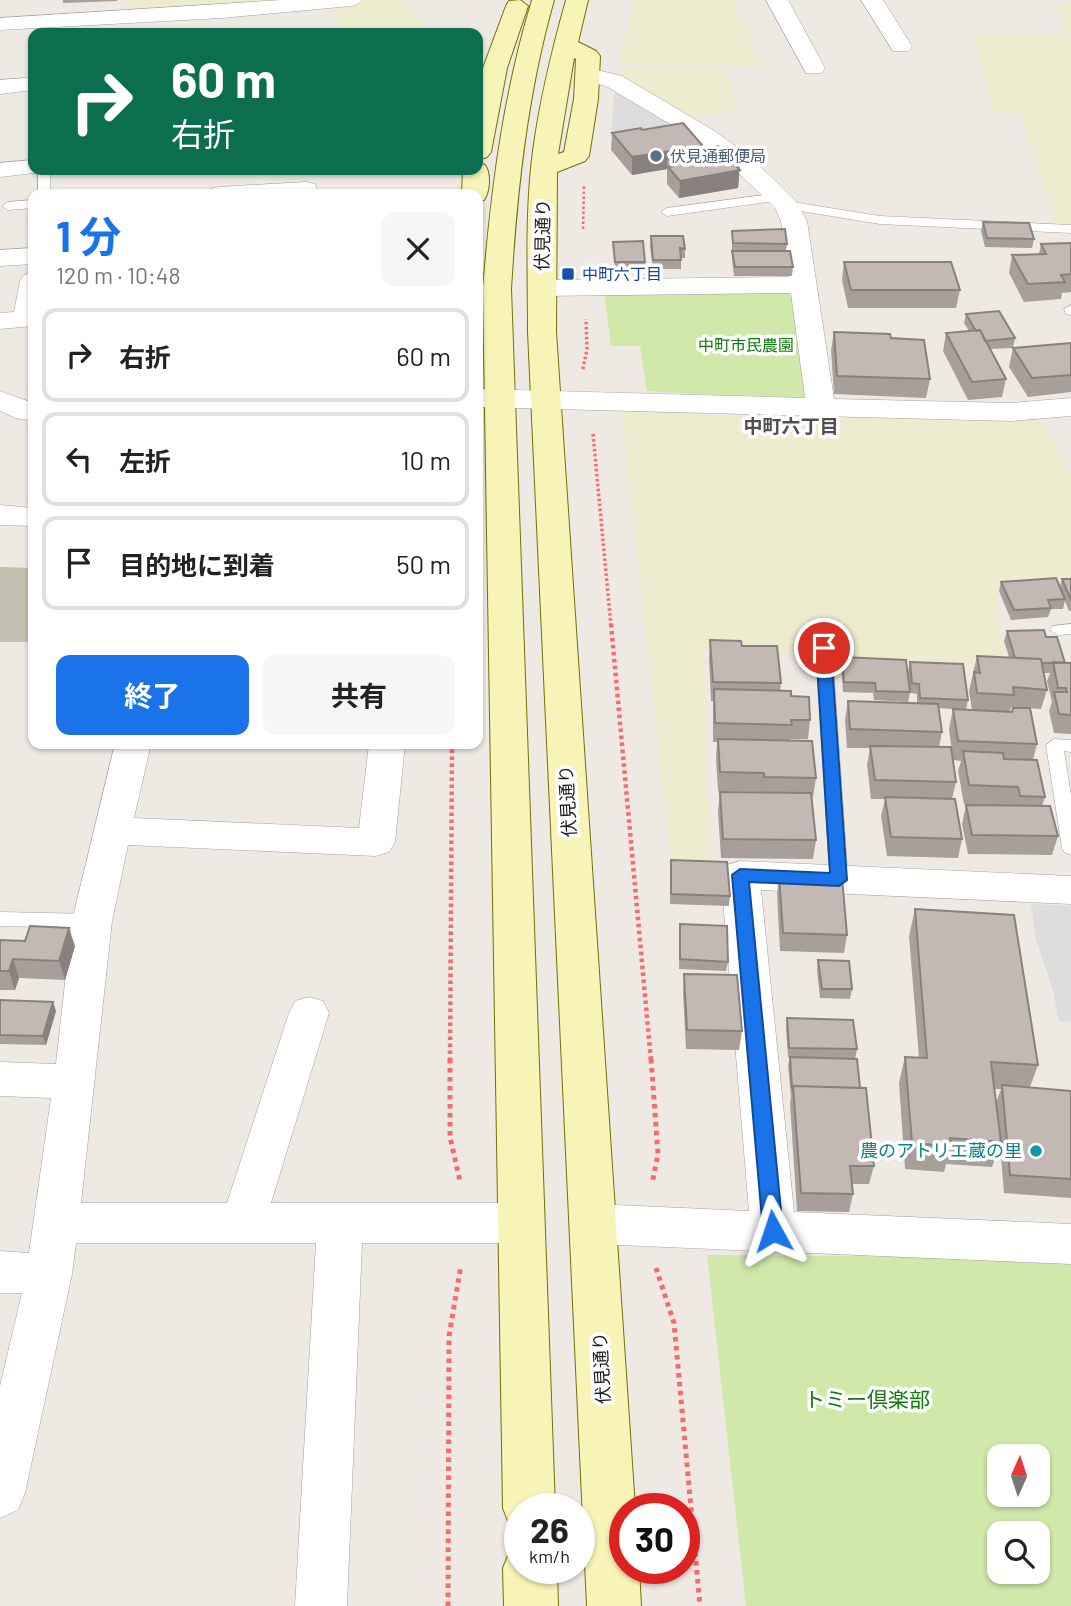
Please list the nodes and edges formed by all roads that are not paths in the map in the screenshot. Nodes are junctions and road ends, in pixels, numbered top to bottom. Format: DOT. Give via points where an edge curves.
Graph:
graph roads {
  1 [pos="351,0"];
  2 [pos="519,0"];
  3 [pos="543,0"];
  4 [pos="578,0"];
  5 [pos="777,0"];
  6 [pos="872,0"];
  7 [pos="223,23"];
  8 [pos="0,24"];
  9 [pos="114,25"];
  10 [pos="565,45"];
  11 [pos="901,46"];
  12 [pos="814,68"];
  13 [pos="589,75"];
  14 [pos="26,85"];
  15 [pos="0,87"];
  16 [pos="483,127"];
  17 [pos="28,167"];
  18 [pos="545,168"];
  19 [pos="0,170"];
  20 [pos="782,201"];
  21 [pos="28,204"];
  22 [pos="8,206"];
  23 [pos="667,212"];
  24 [pos="490,218"];
  25 [pos="1071,229"];
  26 [pos="28,256"];
  27 [pos="0,258"];
  28 [pos="805,285"];
  29 [pos="542,288"];
  30 [pos="28,309"];
  31 [pos="0,321"];
  32 [pos="489,398"];
  33 [pos="562,400"];
  34 [pos="1064,408"];
  35 [pos="821,409"];
  36 [pos="1071,436"];
  37 [pos="0,515"];
  38 [pos="28,516"];
  39 [pos="824,648"];
  40 [pos="1071,746"];
  41 [pos="132,749"];
  42 [pos="386,749"];
  43 [pos="114,831"];
  44 [pos="1071,848"];
  45 [pos="839,880"];
  46 [pos="1071,890"];
  47 [pos="0,919"];
  48 [pos="92,921"];
  49 [pos="309,1013"];
  50 [pos="0,1079"];
  51 [pos="74,1082"];
  52 [pos="57,1223"];
  53 [pos="243,1223"];
  54 [pos="340,1223"];
  55 [pos="521,1223"];
  56 [pos="594,1224"];
  57 [pos="773,1231"];
  58 [pos="1071,1244"];
  59 [pos="0,1272"];
  60 [pos="49,1274"];
  61 [pos="0,1493"];
  62 [pos="529,1493"];
  63 [pos="530,1584"];
  64 [pos="321,1606"];
  65 [pos="531,1606"];
  66 [pos="614,1606"];
  1 -- 7 [label="street"];
  2 -- 16 [label="main road" via="495,68"];
  3 -- 24 [label="main road"];
  4 -- 10 [label="main road, 伏見通り"];
  5 -- 12 [label="street"];
  6 -- 11 [label="street"];
  7 -- 9 [label="street"];
  8 -- 9 [label="street"];
  10 -- 13 [label="main road" via="588,56"];
  10 -- 18 [label="main road, 伏見通り"];
  13 -- 18 [label="main road" via="576,156"];
  13 -- 20 [label="street" via="614,81 693,128 735,157"];
  14 -- 15 [label="street"];
  17 -- 19 [label="street"];
  18 -- 29 [label="main road, 伏見通り"];
  20 -- 23 [label="lane"];
  20 -- 25 [label="lane" via="880,220"];
  20 -- 28 [label="street" via="794,221"];
  21 -- 22 [label="lane"];
  24 -- 32 [label="main road" via="497,289"];
  26 -- 27 [label="street"];
  28 -- 29 [label="street"];
  28 -- 35 [label="street"];
  29 -- 33 [label="main road, 伏見通り"];
  30 -- 31 [label="street" via="26,320"];
  32 -- 33 [label="street"];
  32 -- 55 [label="main road"];
  33 -- 35 [label="street"];
  33 -- 56 [label="main road, 伏見通り"];
  34 -- 35 [label="street" via="1010,412"];
  34 -- 36 [label="street"];
  37 -- 38 [label="street"];
  39 -- 45 [label="lane"];
  40 -- 44 [label="lane" via="1054,745"];
  41 -- 43 [label="street"];
  42 -- 43 [label="street" via="376,842"];
  43 -- 48 [label="street"];
  45 -- 46 [label="street"];
  45 -- 57 [label="street" via="740,875"];
  47 -- 48 [label="lane"];
  48 -- 51 [label="street"];
  49 -- 53 [label="street"];
  50 -- 51 [label="street"];
  51 -- 52 [label="street"];
  52 -- 53 [label="street"];
  52 -- 60 [label="street"];
  53 -- 54 [label="street"];
  54 -- 55 [label="street"];
  54 -- 64 [label="street"];
  55 -- 62 [label="main road"];
  56 -- 57 [label="street"];
  56 -- 66 [label="main road, 伏見通り"];
  57 -- 58 [label="street"];
  59 -- 60 [label="street"];
  60 -- 61 [label="street"];
  63 -- 65 [label="main road"];
}
